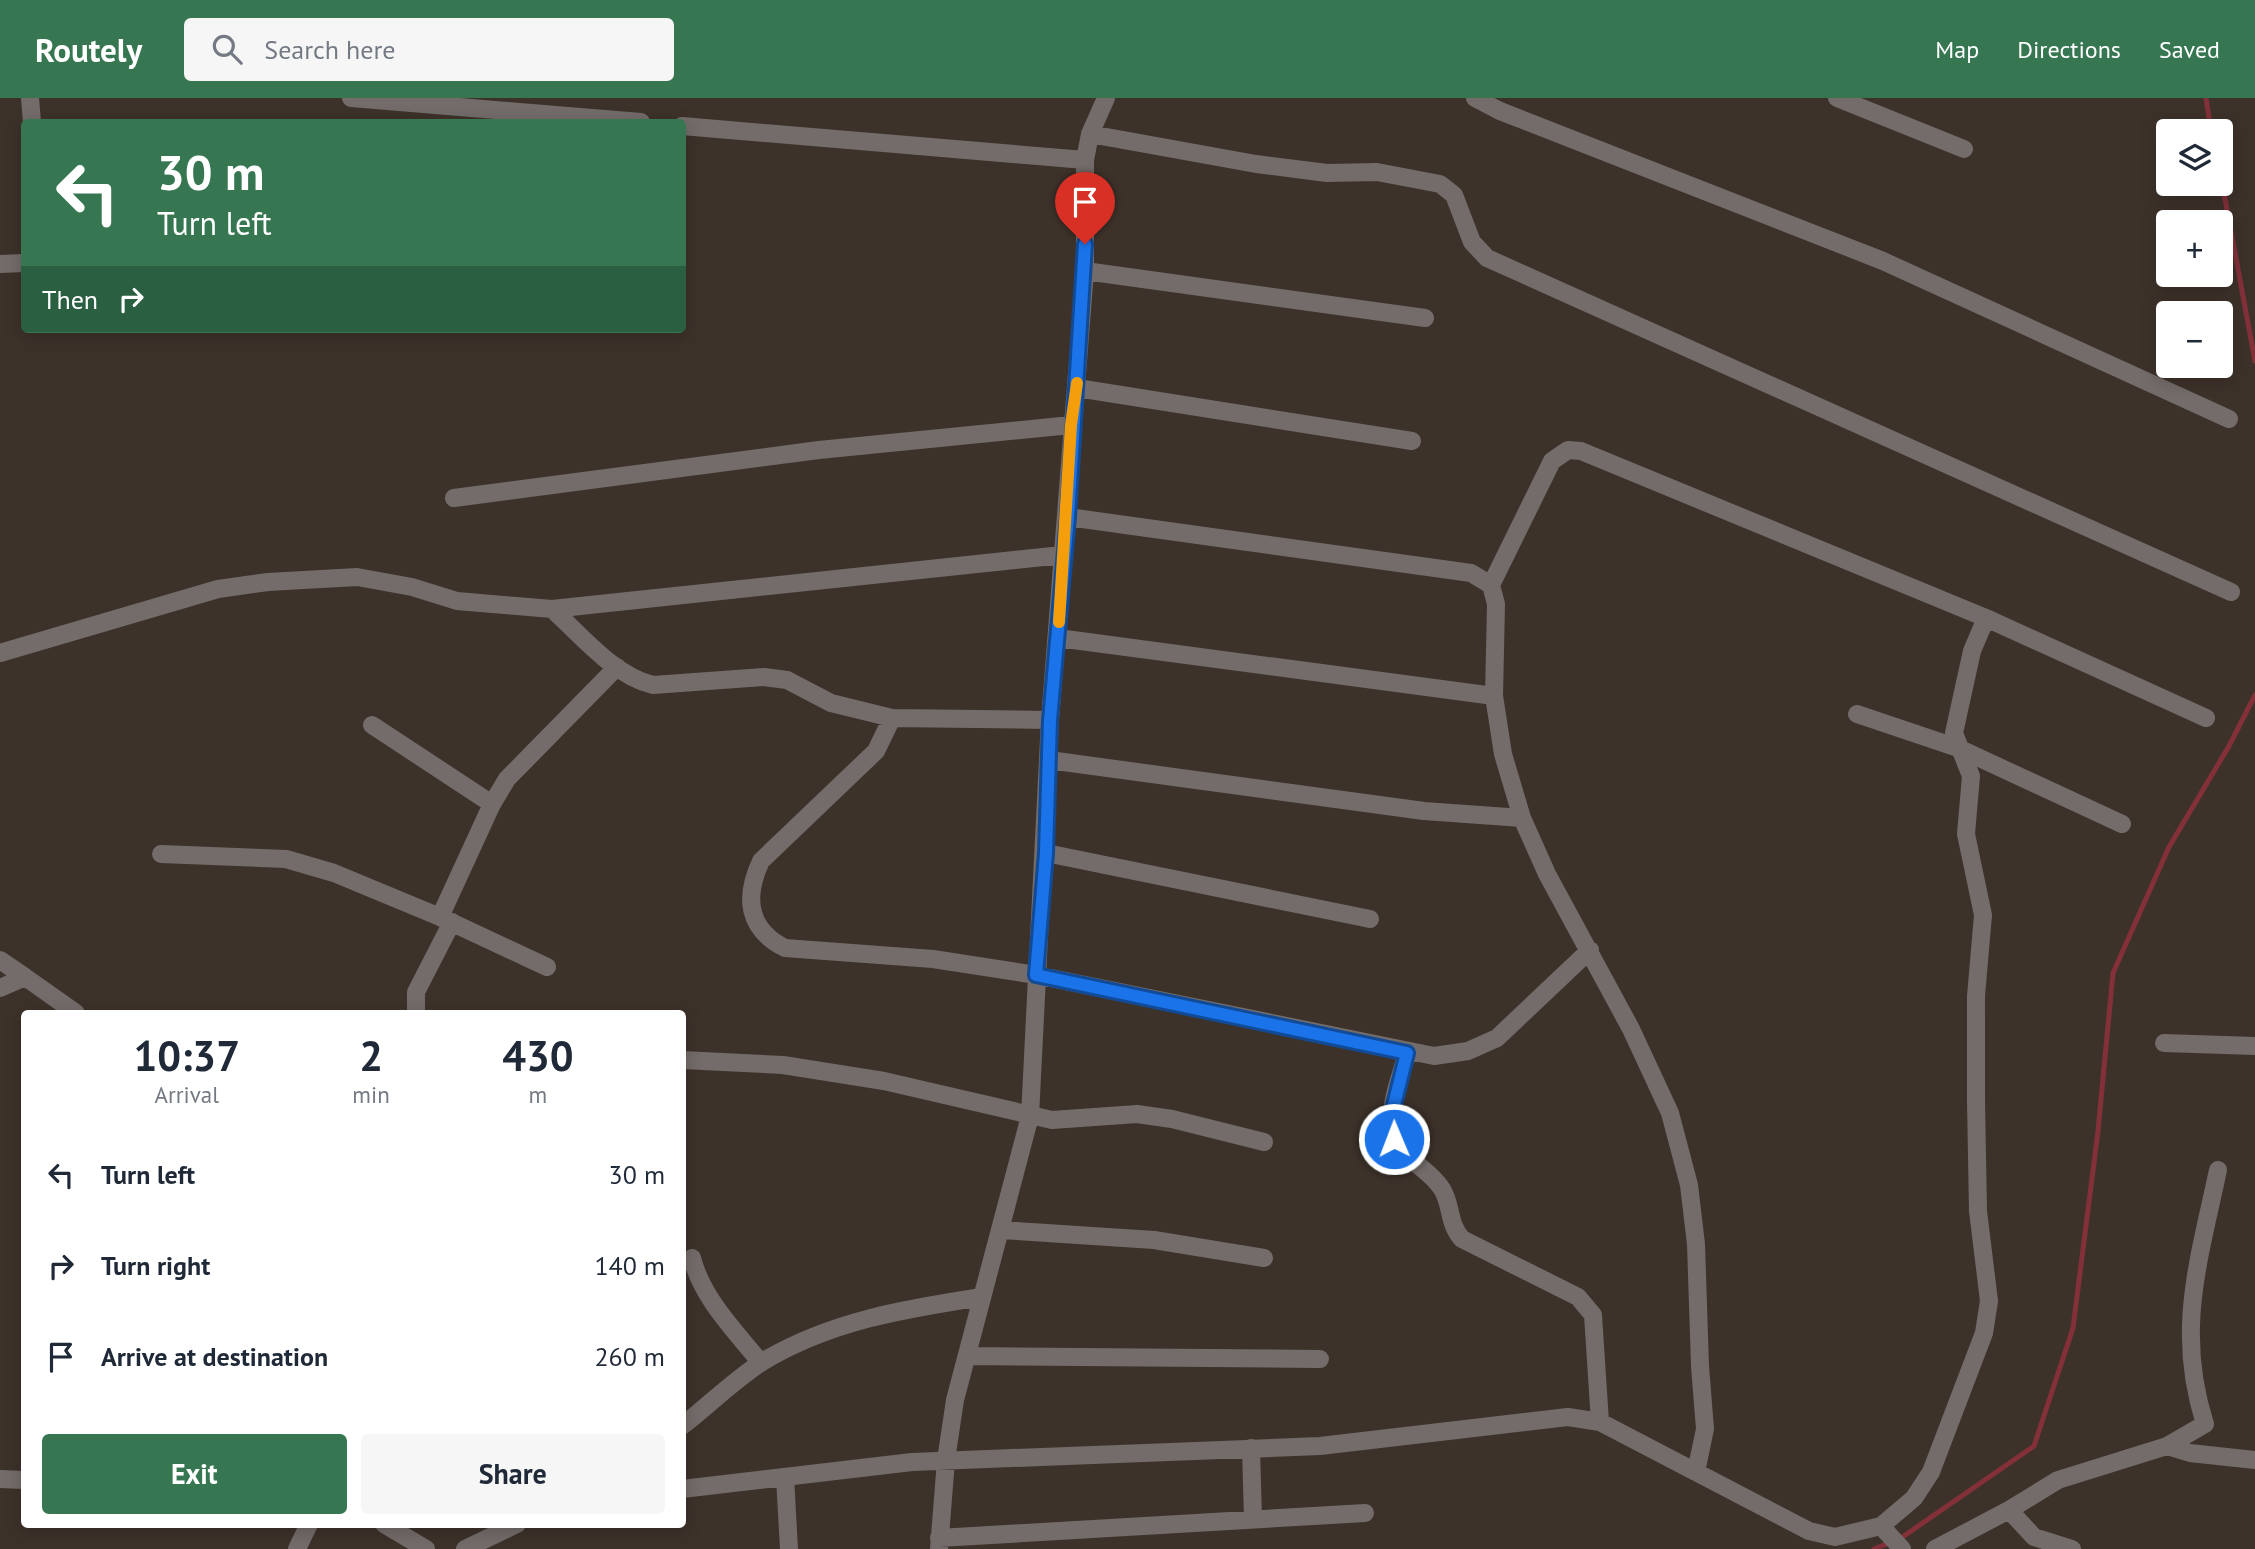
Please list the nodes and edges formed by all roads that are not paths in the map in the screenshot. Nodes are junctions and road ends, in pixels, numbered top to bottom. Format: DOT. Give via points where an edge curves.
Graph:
graph roads {
  1 [pos="30,98"];
  2 [pos="352,98"];
  3 [pos="1106,98"];
  4 [pos="1475,98"];
  5 [pos="1837,98"];
  6 [pos="522,106"];
  7 [pos="32,119"];
  8 [pos="619,119"];
  9 [pos="686,126"];
  10 [pos="1090,134"];
  11 [pos="1964,149"];
  12 [pos="1085,160"];
  13 [pos="21,263"];
  14 [pos="0,264"];
  15 [pos="1085,271"];
  16 [pos="1425,318"];
  17 [pos="1077,388"];
  18 [pos="2229,419"];
  19 [pos="1071,425"];
  20 [pos="1412,441"];
  21 [pos="454,498"];
  22 [pos="1068,517"];
  23 [pos="1062,555"];
  24 [pos="1491,585"];
  25 [pos="2231,592"];
  26 [pos="552,609"];
  27 [pos="1986,618"];
  28 [pos="1058,638"];
  29 [pos="0,653"];
  30 [pos="617,667"];
  31 [pos="1494,696"];
  32 [pos="1857,714"];
  33 [pos="892,718"];
  34 [pos="2206,718"];
  35 [pos="1050,720"];
  36 [pos="372,725"];
  37 [pos="1958,748"];
  38 [pos="1049,760"];
  39 [pos="492,804"];
  40 [pos="1522,818"];
  41 [pos="2122,824"];
  42 [pos="1046,853"];
  43 [pos="161,854"];
  44 [pos="446,919"];
  45 [pos="1370,919"];
  46 [pos="1590,950"];
  47 [pos="0,960"];
  48 [pos="547,967"];
  49 [pos="1036,975"];
  50 [pos="25,977"];
  51 [pos="0,988"];
  52 [pos="72,1010"];
  53 [pos="416,1010"];
  54 [pos="2164,1044"];
  55 [pos="2255,1046"];
  56 [pos="1407,1053"];
  57 [pos="686,1060"];
  58 [pos="1030,1116"];
  59 [pos="1264,1142"];
  60 [pos="2218,1170"];
  61 [pos="1002,1230"];
  62 [pos="692,1258"];
  63 [pos="1264,1258"];
  64 [pos="982,1297"];
  65 [pos="967,1356"];
  66 [pos="1320,1359"];
  67 [pos="761,1363"];
  68 [pos="1600,1422"];
  69 [pos="686,1423"];
  70 [pos="2167,1446"];
  71 [pos="1251,1448"];
  72 [pos="946,1460"];
  73 [pos="2255,1460"];
  74 [pos="1696,1472"];
  75 [pos="785,1477"];
  76 [pos="0,1479"];
  77 [pos="21,1480"];
  78 [pos="686,1489"];
  79 [pos="2009,1510"];
  80 [pos="1365,1513"];
  81 [pos="1253,1519"];
  82 [pos="1881,1526"];
  83 [pos="307,1528"];
  84 [pos="391,1528"];
  85 [pos="509,1528"];
  86 [pos="939,1543"];
  87 [pos="297,1549"];
  88 [pos="426,1549"];
  89 [pos="466,1549"];
  90 [pos="789,1549"];
  91 [pos="1902,1549"];
  92 [pos="1935,1549"];
  93 [pos="2072,1549"];
  1 -- 7 [label="street"];
  2 -- 6 [label="street"];
  3 -- 10 [label="street"];
  4 -- 18 [label="street" via="1883,261"];
  5 -- 11 [label="street"];
  6 -- 8 [label="street"];
  9 -- 12 [label="street"];
  10 -- 12 [label="street"];
  10 -- 25 [label="street" via="1256,164 1327,173 1377,172 1440,184 1454,195 1472,242 1487,258"];
  12 -- 15 [label="street"];
  13 -- 14 [label="street"];
  15 -- 16 [label="street"];
  15 -- 17 [label="street"];
  17 -- 19 [label="street"];
  17 -- 20 [label="street"];
  19 -- 21 [label="street" via="819,450"];
  19 -- 22 [label="street"];
  22 -- 23 [label="street"];
  22 -- 24 [label="street" via="1471,573"];
  23 -- 26 [label="street"];
  23 -- 28 [label="street"];
  24 -- 27 [label="street" via="1552,461 1568,450 1581,451"];
  24 -- 31 [label="street" via="1496,604"];
  26 -- 29 [label="street" via="457,601 358,578 317,578 218,589"];
  26 -- 30 [label="street"];
  27 -- 34 [label="street"];
  27 -- 37 [label="street" via="1972,651 1955,720"];
  28 -- 31 [label="street"];
  28 -- 35 [label="street"];
  30 -- 33 [label="street" via="653,685 764,677 787,680 831,703"];
  30 -- 39 [label="street" via="507,779"];
  31 -- 40 [label="street" via="1503,754"];
  32 -- 37 [label="street"];
  33 -- 35 [label="street"];
  33 -- 49 [label="street" via="876,751 761,861 751,881 757,923 766,939 785,948 933,959"];
  35 -- 38 [label="street"];
  36 -- 39 [label="street"];
  37 -- 41 [label="street"];
  37 -- 82 [label="street" via="1971,776 1966,834 1983,915 1976,996 1978,1212 1989,1301 1984,1333 1931,1472 1914,1498"];
  38 -- 40 [label="street" via="1424,811"];
  38 -- 42 [label="street"];
  39 -- 44 [label="street"];
  40 -- 46 [label="street"];
  42 -- 45 [label="street"];
  42 -- 49 [label="street"];
  43 -- 44 [label="street" via="286,859 334,873"];
  44 -- 48 [label="street"];
  44 -- 53 [label="street" via="416,992"];
  46 -- 56 [label="street" via="1497,1038 1468,1051 1434,1056"];
  46 -- 74 [label="street" via="1670,1113 1689,1185 1706,1429"];
  47 -- 50 [label="street"];
  49 -- 56 [label="street"];
  49 -- 58 [label="street"];
  50 -- 51 [label="street"];
  50 -- 52 [label="street"];
  54 -- 55 [label="street"];
  56 -- 68 [label="street" via="1390,1121 1394,1139 1411,1160 1430,1172 1444,1193 1453,1229 1462,1239 1578,1297 1593,1315"];
  57 -- 58 [label="street" via="783,1065 872,1079"];
  58 -- 59 [label="street" via="1070,1120 1137,1114"];
  58 -- 61 [label="street"];
  60 -- 70 [label="street" via="2191,1296 2190,1369 2205,1424"];
  61 -- 63 [label="street" via="1154,1240"];
  61 -- 64 [label="street"];
  62 -- 67 [label="street" via="706,1293"];
  64 -- 65 [label="street"];
  64 -- 67 [label="street" via="876,1315 826,1329"];
  65 -- 66 [label="street"];
  65 -- 72 [label="street"];
  67 -- 69 [label="street"];
  68 -- 71 [label="street" via="1568,1417 1320,1446"];
  68 -- 74 [label="street"];
  70 -- 73 [label="street"];
  70 -- 79 [label="street" via="2059,1480"];
  71 -- 72 [label="street"];
  71 -- 81 [label="street"];
  72 -- 75 [label="street"];
  72 -- 86 [label="street"];
  74 -- 82 [label="street" via="1809,1531 1835,1537"];
  75 -- 78 [label="street"];
  75 -- 90 [label="street"];
  76 -- 77 [label="street"];
  79 -- 92 [label="street"];
  79 -- 93 [label="street" via="2034,1537"];
  80 -- 81 [label="street"];
  81 -- 86 [label="street"];
  82 -- 91 [label="street"];
  83 -- 87 [label="street"];
  84 -- 88 [label="street"];
  85 -- 89 [label="street"];
}
